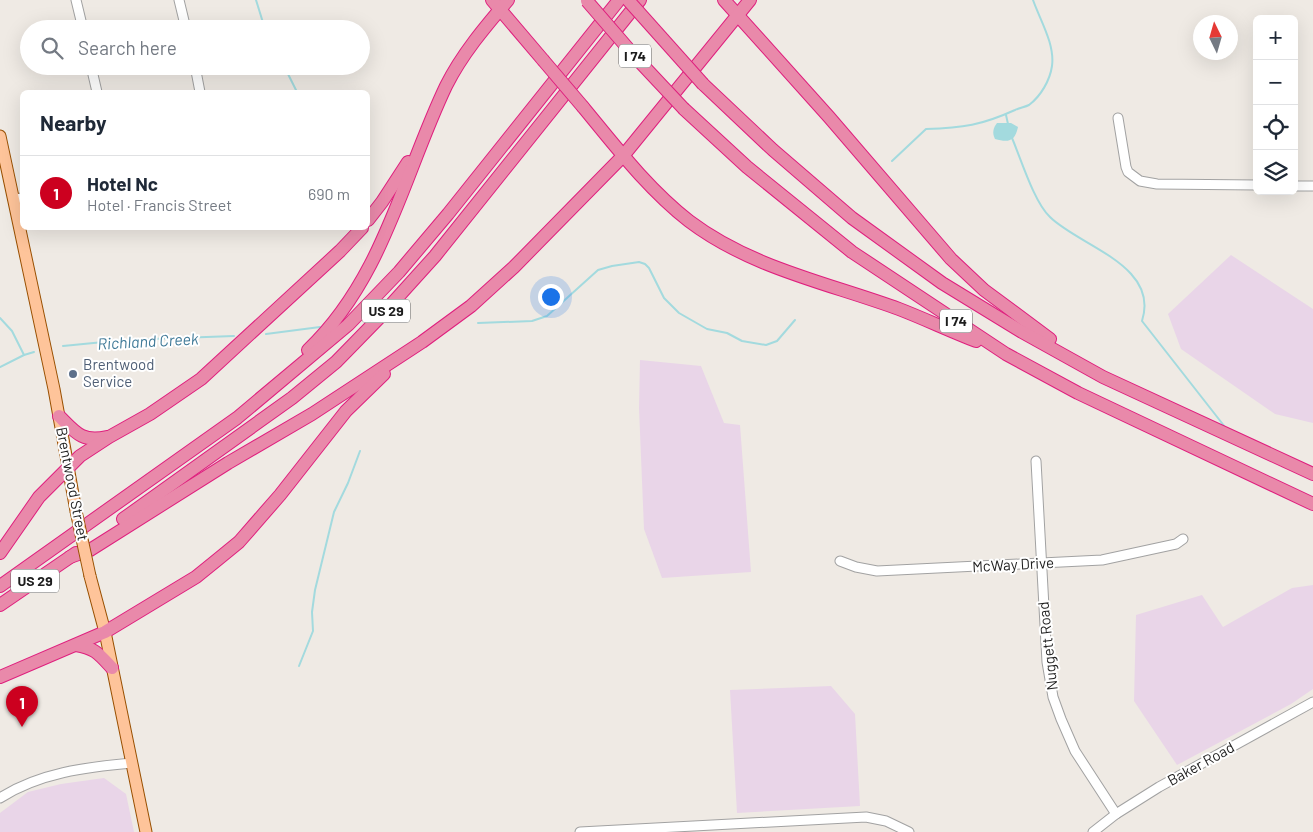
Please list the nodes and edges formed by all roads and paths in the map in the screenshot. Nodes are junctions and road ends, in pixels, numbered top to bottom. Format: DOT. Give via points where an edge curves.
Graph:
graph roads {
  1 [pos="76,0"];
  2 [pos="179,0"];
  3 [pos="587,0"];
  4 [pos="619,0"];
  5 [pos="628,0"];
  6 [pos="640,0"];
  7 [pos="724,0"];
  8 [pos="750,0"];
  9 [pos="500,3"];
  10 [pos="738,17"];
  11 [pos="81,20"];
  12 [pos="184,20"];
  13 [pos="94,75"];
  14 [pos="196,75"];
  15 [pos="97,90"];
  16 [pos="200,90"];
  17 [pos="1118,118"];
  18 [pos="430,122"];
  19 [pos="0,136"];
  20 [pos="623,156"];
  21 [pos="1253,185"];
  22 [pos="1298,186"];
  23 [pos="1313,186"];
  24 [pos="18,198"];
  25 [pos="370,217"];
  26 [pos="24,230"];
  27 [pos="360,230"];
  28 [pos="422,342"];
  29 [pos="1006,354"];
  30 [pos="1103,377"];
  31 [pos="260,400"];
  32 [pos="59,416"];
  33 [pos="109,437"];
  34 [pos="1036,461"];
  35 [pos="68,467"];
  36 [pos="1313,474"];
  37 [pos="1313,504"];
  38 [pos="1183,539"];
  39 [pos="0,552"];
  40 [pos="70,557"];
  41 [pos="840,561"];
  42 [pos="1041,563"];
  43 [pos="0,586"];
  44 [pos="0,605"];
  45 [pos="105,632"];
  46 [pos="76,645"];
  47 [pos="112,668"];
  48 [pos="0,677"];
  49 [pos="1313,702"];
  50 [pos="132,764"];
  51 [pos="0,798"];
  52 [pos="1116,814"];
  53 [pos="146,832"];
  54 [pos="580,832"];
  55 [pos="909,832"];
  56 [pos="1093,832"];
  1 -- 11 [label="street"];
  2 -- 12 [label="street"];
  3 -- 29 [label="highway, I 74, bridge" via="684,110 748,166 852,252"];
  4 -- 31 [label="highway, US 29" via="399,272 348,325"];
  5 -- 30 [label="highway, I 74, bridge" via="703,84 852,218 942,283"];
  6 -- 40 [label="highway, US 29" via="435,256 336,362 232,442"];
  7 -- 10 [label="highway"];
  8 -- 10 [label="highway"];
  9 -- 18 [label="highway" via="467,50"];
  9 -- 20 [label="highway, bridge"];
  10 -- 20 [label="highway"];
  10 -- 30 [label="highway" via="951,259 984,290"];
  13 -- 15 [label="street"];
  14 -- 16 [label="street"];
  17 -- 21 [label="street" via="1126,167 1140,181"];
  18 -- 25 [label="highway" via="392,188"];
  18 -- 31 [label="highway" via="384,240 365,276 318,340"];
  19 -- 24 [label="main road, Brentwood Street"];
  20 -- 28 [label="highway" via="514,267"];
  20 -- 29 [label="highway" via="657,194 690,222 725,244 774,268 899,309"];
  22 -- 23 [label="street"];
  26 -- 32 [label="main road, Brentwood Street"];
  27 -- 33 [label="highway" via="201,379 176,398"];
  28 -- 40 [label="highway" via="312,414 90,550"];
  28 -- 45 [label="highway" via="346,411 280,496 239,542 196,577"];
  29 -- 37 [label="highway, I 74" via="1078,393"];
  30 -- 36 [label="highway, I 74"];
  31 -- 43 [label="highway, US 29"];
  32 -- 33 [label="highway" via="84,438"];
  32 -- 35 [label="main road, Brentwood Street"];
  33 -- 35 [label="highway"];
  34 -- 42 [label="street, Nuggett Road"];
  35 -- 39 [label="highway" via="30,508"];
  35 -- 45 [label="main road, Brentwood Street, bridge"];
  38 -- 42 [label="street, McWay Drive" via="1176,544 1109,558"];
  40 -- 44 [label="highway, US 29"];
  41 -- 42 [label="street, McWay Drive" via="877,571"];
  42 -- 52 [label="street, Nuggett Road" via="1047,662 1060,719 1075,751"];
  45 -- 46 [label="highway"];
  45 -- 47 [label="main road, Brentwood Street"];
  46 -- 47 [label="highway" via="96,651"];
  46 -- 48 [label="highway"];
  47 -- 50 [label="main road, Brentwood Street"];
  49 -- 52 [label="street, Baker Road" via="1184,772"];
  50 -- 51 [label="street" via="69,771 36,780"];
  50 -- 53 [label="main road, Brentwood Street"];
  52 -- 56 [label="street, Baker Road"];
  54 -- 55 [label="street" via="866,817 886,821"];
}
